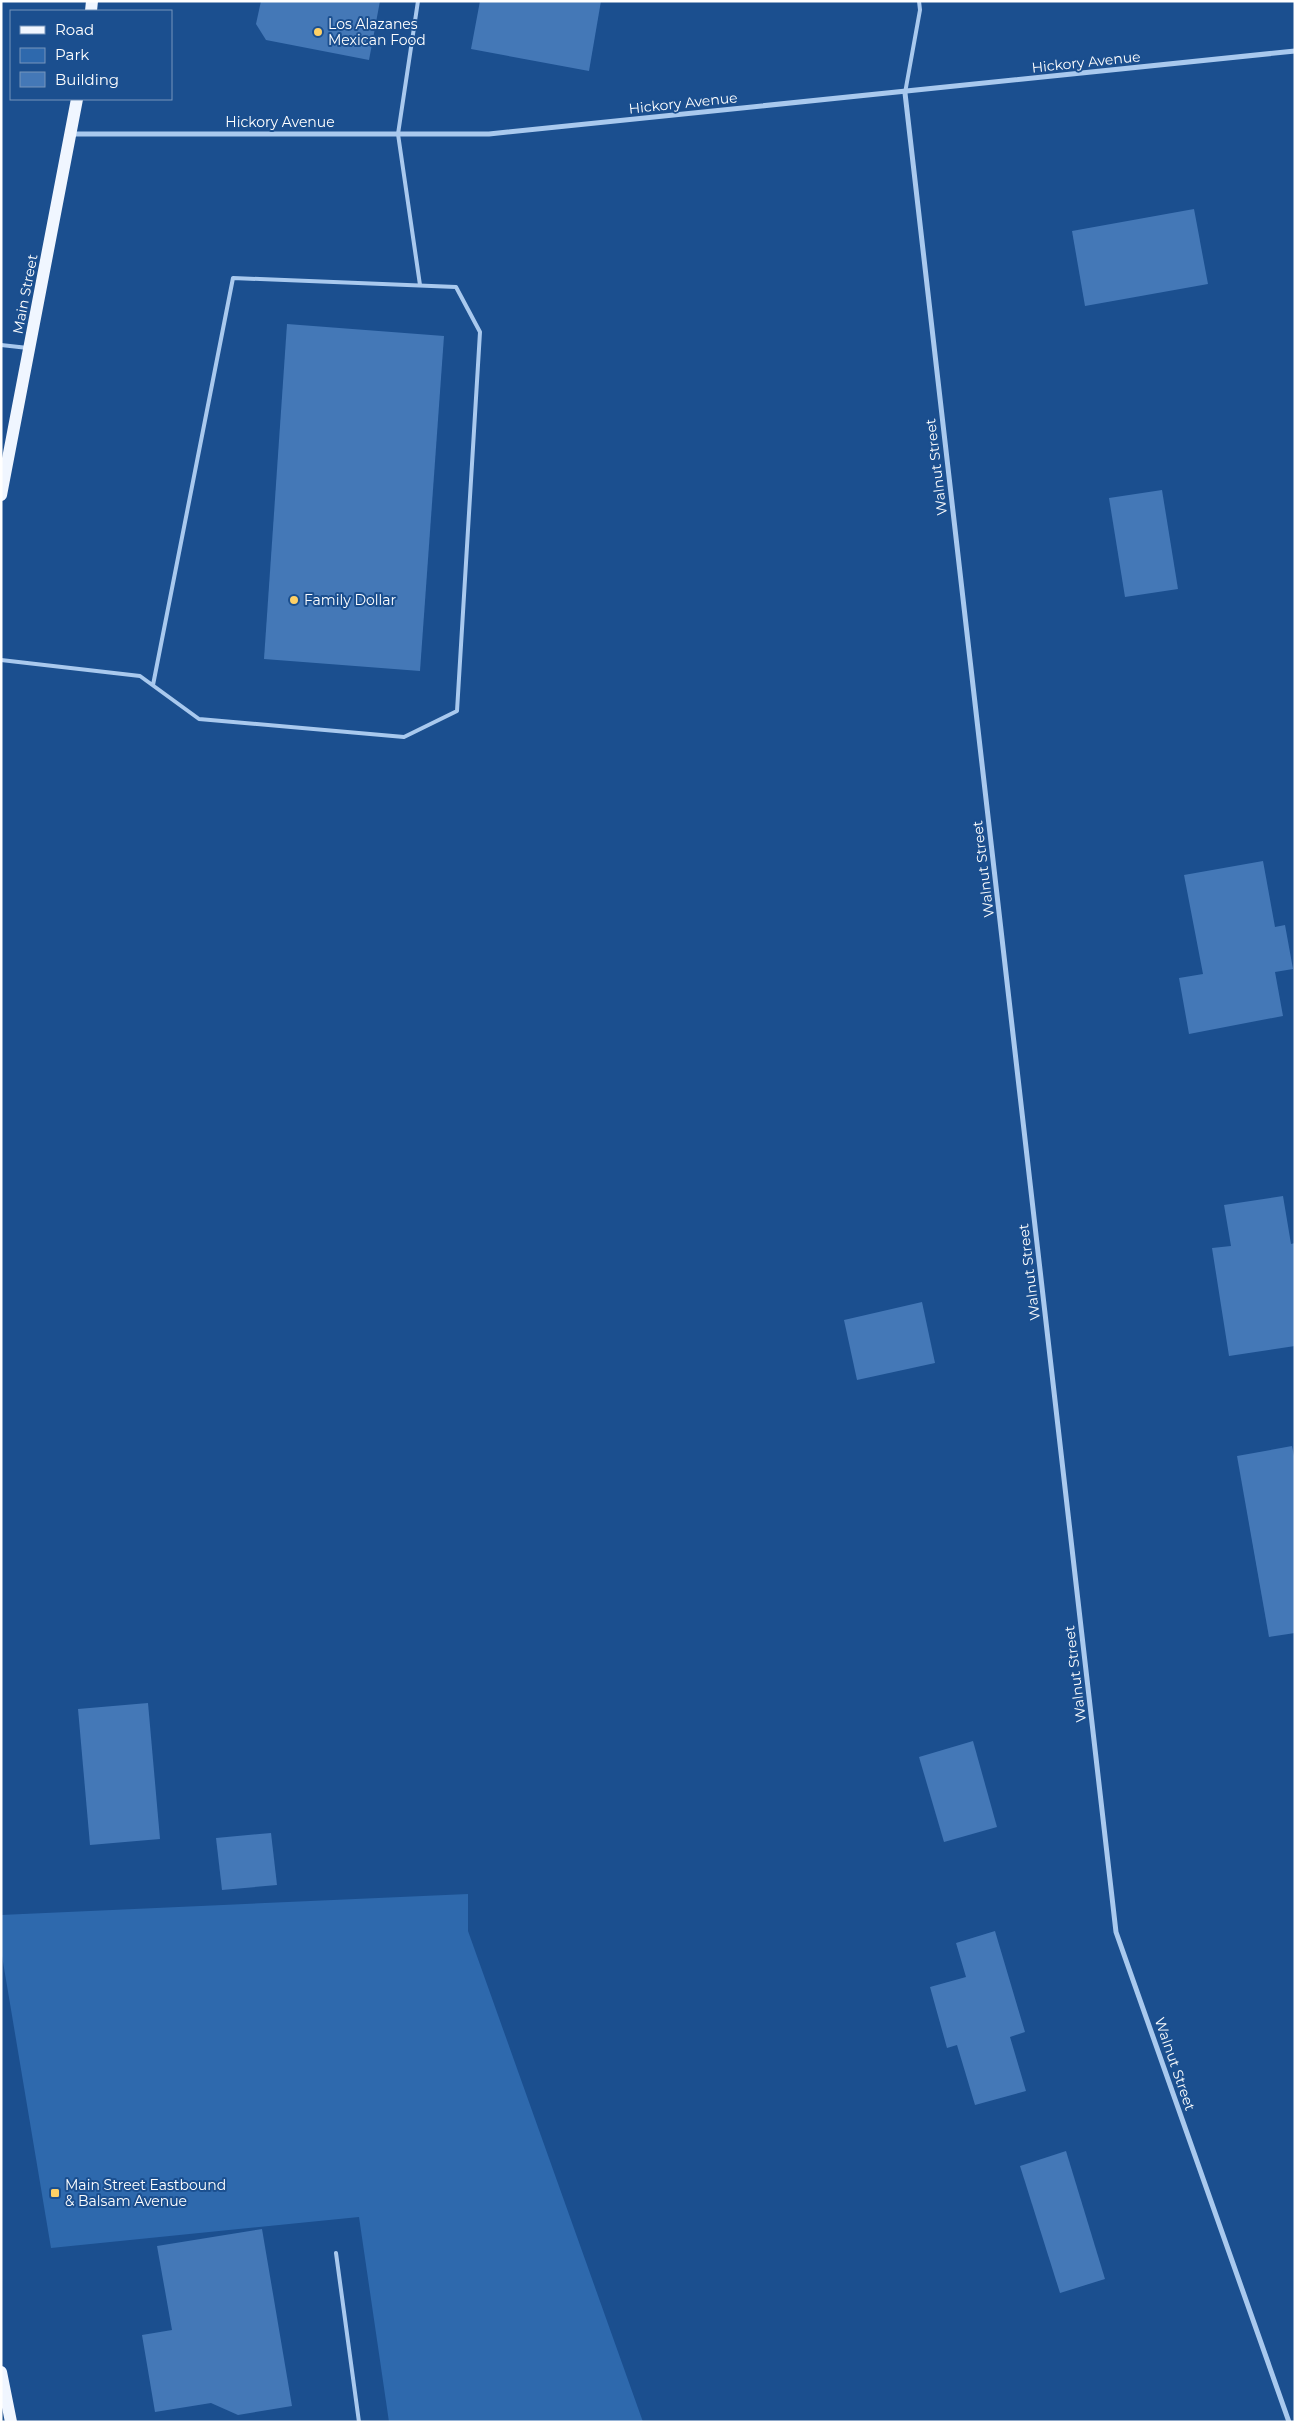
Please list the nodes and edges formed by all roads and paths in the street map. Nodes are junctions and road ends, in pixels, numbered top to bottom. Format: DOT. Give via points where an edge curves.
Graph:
graph roads {
  1 [pos="418,1"];
  2 [pos="919,1"];
  3 [pos="1295,52"];
  4 [pos="905,93"];
  5 [pos="77,100"];
  6 [pos="72,134"];
  7 [pos="398,134"];
  8 [pos="420,285"];
  9 [pos="1,345"];
  10 [pos="30,349"];
  11 [pos="1,495"];
  12 [pos="1,660"];
  13 [pos="153,685"];
  14 [pos="336,2253"];
  15 [pos="1,2372"];
  16 [pos="11,2422"];
  17 [pos="359,2422"];
  18 [pos="1289,2422"];
  1 -- 7 [label="lane"];
  2 -- 4 [label="lane"];
  3 -- 4 [label="street, Hickory Avenue"];
  4 -- 7 [label="street, Hickory Avenue" via="490,134"];
  4 -- 18 [label="street, Walnut Street" via="1116,1932"];
  5 -- 6 [label="main road, Main Street"];
  6 -- 7 [label="street, Hickory Avenue"];
  6 -- 10 [label="main road, Main Street"];
  7 -- 8 [label="lane"];
  8 -- 13 [label="lane" via="233,278"];
  8 -- 13 [label="lane" via="456,287 480,332 457,711 404,737 199,719"];
  9 -- 10 [label="lane"];
  10 -- 11 [label="main road, Main Street"];
  12 -- 13 [label="lane" via="140,676"];
  14 -- 17 [label="lane"];
  15 -- 16 [label="main road"];
}
